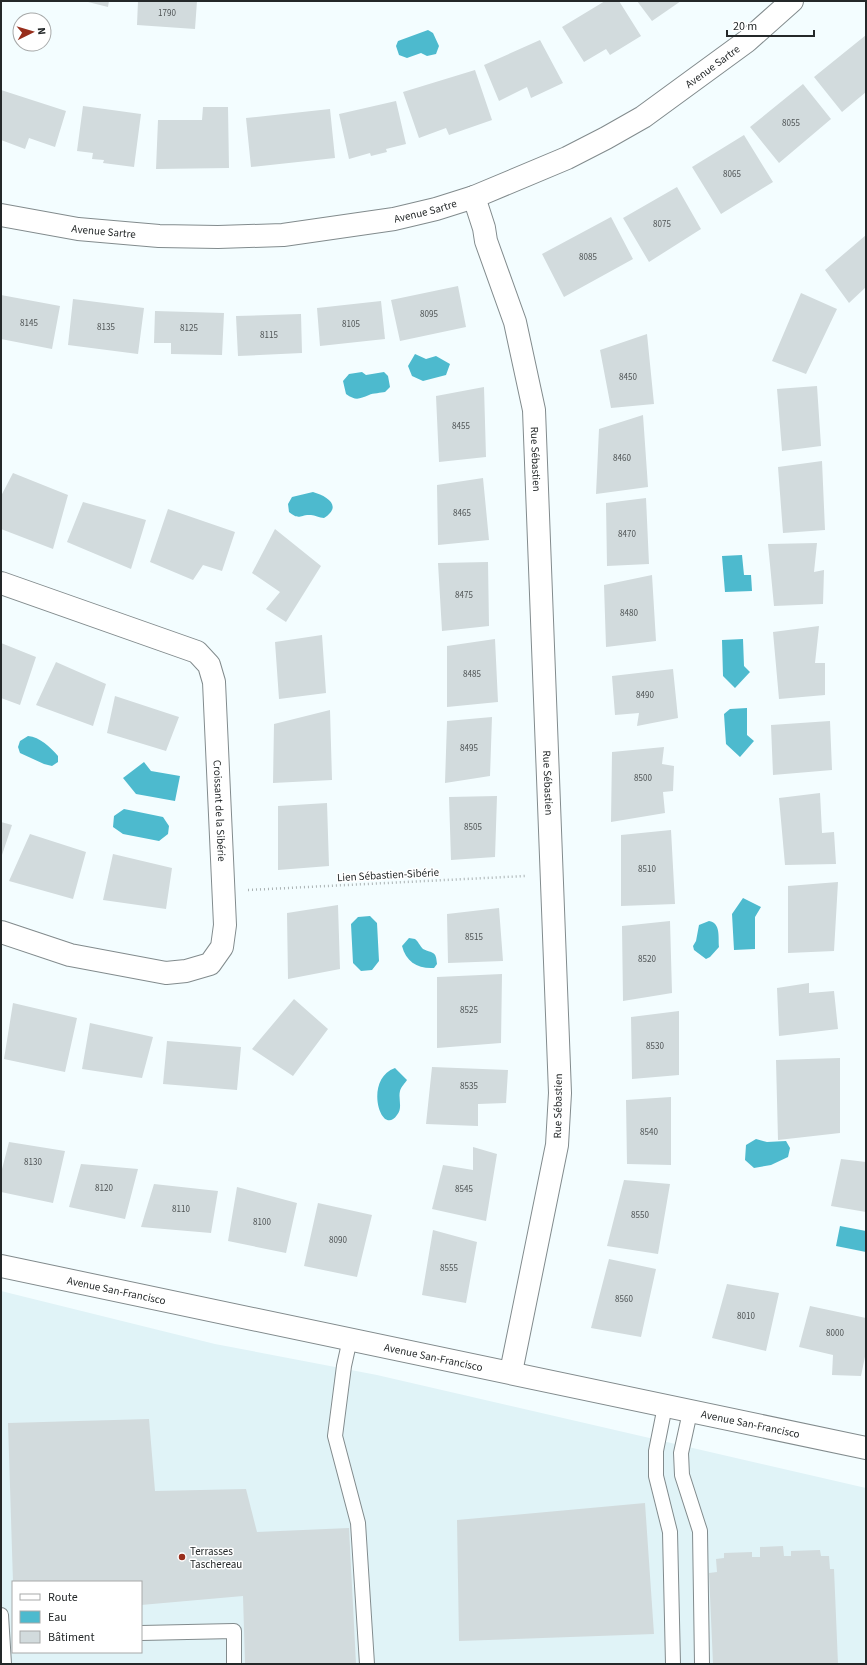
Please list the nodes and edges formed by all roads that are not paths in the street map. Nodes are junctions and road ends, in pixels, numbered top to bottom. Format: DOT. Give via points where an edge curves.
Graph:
graph roads {
  1 [pos="782,4"];
  2 [pos="474,197"];
  3 [pos="1,215"];
  4 [pos="1,583"];
  5 [pos="1,932"];
  6 [pos="1,1266"];
  7 [pos="350,1339"];
  8 [pos="511,1372"];
  9 [pos="665,1406"];
  10 [pos="690,1412"];
  11 [pos="866,1448"];
  12 [pos="1,1615"];
  13 [pos="142,1633"];
  14 [pos="8,1637"];
  15 [pos="4,1664"];
  16 [pos="234,1664"];
  17 [pos="367,1664"];
  18 [pos="673,1664"];
  19 [pos="702,1664"];
  1 -- 2 [label="street, Avenue Sartre" via="747,41 643,117 567,158"];
  2 -- 3 [label="street, Avenue Sartre" via="394,219 283,234 218,238 78,230"];
  2 -- 8 [label="street, Rue Sébastien" via="514,322 534,410 560,1093 557,1145"];
  4 -- 5 [label="street, Croissant de la Sibérie" via="197,652 209,665 214,682 226,925 222,947 210,964 186,971 166,973 70,956"];
  6 -- 7 [label="street, Avenue San-Francisco"];
  7 -- 8 [label="street, Avenue San-Francisco"];
  7 -- 17 [label="lane" via="335,1436 358,1523"];
  8 -- 9 [label="street, Avenue San-Francisco"];
  9 -- 10 [label="street, Avenue San-Francisco"];
  9 -- 18 [label="lane" via="656,1451 656,1476 670,1532"];
  10 -- 11 [label="street, Avenue San-Francisco"];
  10 -- 19 [label="lane" via="681,1453 682,1475 700,1531"];
  12 -- 14 [label="lane"];
  13 -- 16 [label="lane" via="234,1631"];
  14 -- 15 [label="lane"];
}
